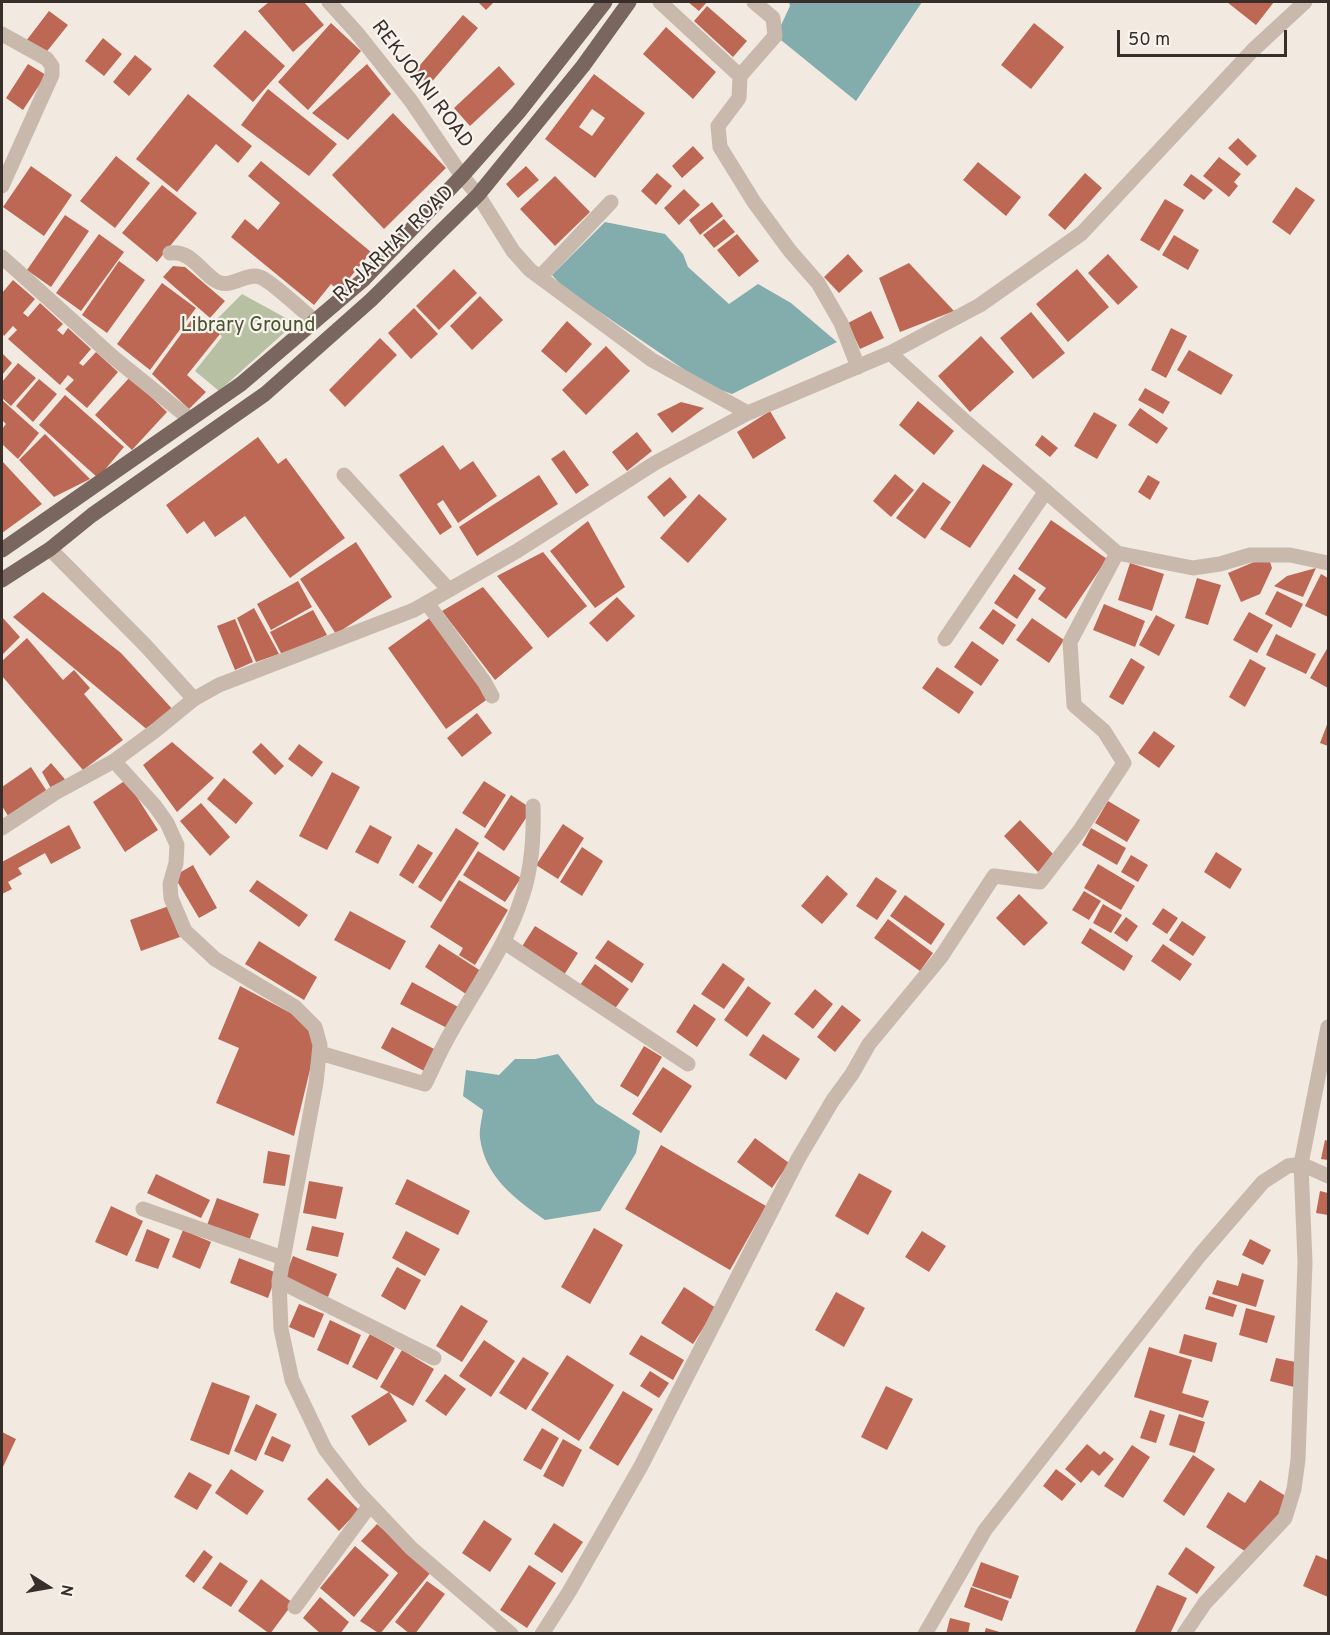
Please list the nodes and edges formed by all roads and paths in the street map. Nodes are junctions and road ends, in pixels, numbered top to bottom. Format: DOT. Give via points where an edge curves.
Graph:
graph roads {
  1 [pos="329,2"];
  2 [pos="605,2"];
  3 [pos="629,2"];
  4 [pos="660,2"];
  5 [pos="754,2"];
  6 [pos="1305,2"];
  7 [pos="2,34"];
  8 [pos="741,76"];
  9 [pos="462,176"];
  10 [pos="2,186"];
  11 [pos="477,195"];
  12 [pos="611,202"];
  13 [pos="170,254"];
  14 [pos="2,257"];
  15 [pos="540,277"];
  16 [pos="315,321"];
  17 [pos="891,353"];
  18 [pos="858,367"];
  19 [pos="748,412"];
  20 [pos="190,419"];
  21 [pos="344,475"];
  22 [pos="1046,491"];
  23 [pos="50,549"];
  24 [pos="2,550"];
  25 [pos="1117,553"];
  26 [pos="1329,563"];
  27 [pos="2,580"];
  28 [pos="449,590"];
  29 [pos="426,603"];
  30 [pos="945,639"];
  31 [pos="492,696"];
  32 [pos="194,699"];
  33 [pos="114,760"];
  34 [pos="533,806"];
  35 [pos="2,828"];
  36 [pos="504,942"];
  37 [pos="1329,1027"];
  38 [pos="1326,1050"];
  39 [pos="320,1053"];
  40 [pos="688,1064"];
  41 [pos="1301,1164"];
  42 [pos="1329,1176"];
  43 [pos="142,1209"];
  44 [pos="284,1258"];
  45 [pos="279,1281"];
  46 [pos="435,1358"];
  47 [pos="370,1505"];
  48 [pos="295,1606"];
  49 [pos="511,1634"];
  50 [pos="542,1634"];
  51 [pos="926,1634"];
  52 [pos="1184,1634"];
  1 -- 9 [label="street, REKJOANI ROAD" via="411,101"];
  2 -- 9 [label="main road, RAJARHAT ROAD" via="518,113"];
  3 -- 11 [label="main road, RAJARHAT ROAD" via="583,66"];
  4 -- 8 [label="street"];
  5 -- 8 [label="street" via="773,18 775,36"];
  6 -- 17 [label="street" via="1253,50 1082,233 980,305"];
  7 -- 10 [label="street" via="47,59 52,75"];
  8 -- 18 [label="street" via="739,98 718,126 720,147 754,202 818,282 841,323"];
  9 -- 11 [label="street, REKJOANI ROAD"];
  9 -- 16 [label="main road, RAJARHAT ROAD" via="363,280"];
  11 -- 15 [label="street, REKJOANI ROAD" via="513,251"];
  11 -- 23 [label="main road, RAJARHAT ROAD" via="371,300 265,393"];
  12 -- 15 [label="street"];
  13 -- 16 [label="street" via="183,254 222,283 264,278"];
  14 -- 20 [label="street"];
  15 -- 19 [label="street, REKJOANI ROAD" via="652,360"];
  16 -- 20 [label="main road, RAJARHAT ROAD" via="241,384"];
  17 -- 18 [label="street"];
  17 -- 22 [label="street"];
  18 -- 19 [label="street"];
  19 -- 28 [label="street" via="655,463"];
  20 -- 24 [label="main road, RAJARHAT ROAD"];
  21 -- 28 [label="street"];
  22 -- 25 [label="street"];
  22 -- 30 [label="street"];
  23 -- 27 [label="main road, RAJARHAT ROAD"];
  23 -- 32 [label="street"];
  25 -- 26 [label="street" via="1193,568 1250,555 1290,555"];
  25 -- 50 [label="street" via="1070,642 1074,705 1104,731 1124,763 1040,882 994,876 940,957 869,1044 798,1159 641,1466"];
  28 -- 29 [label="street"];
  29 -- 31 [label="street"];
  29 -- 32 [label="street" via="219,685"];
  32 -- 33 [label="street"];
  33 -- 35 [label="street"];
  33 -- 39 [label="street" via="155,806 177,845 171,898 185,931 215,959 295,1007 315,1027"];
  34 -- 36 [label="street" via="527,878"];
  36 -- 39 [label="street" via="425,1084"];
  36 -- 40 [label="street"];
  37 -- 38 [label="street"];
  38 -- 41 [label="street"];
  39 -- 44 [label="street"];
  41 -- 42 [label="street"];
  41 -- 51 [label="street" via="1288,1166 1263,1182 1200,1255 985,1530"];
  41 -- 52 [label="street" via="1305,1262 1294,1489 1285,1518 1205,1603"];
  43 -- 44 [label="street"];
  44 -- 45 [label="street"];
  45 -- 46 [label="street"];
  45 -- 47 [label="street" via="281,1329 292,1380 326,1449"];
  47 -- 48 [label="street"];
  47 -- 49 [label="street" via="411,1548"];
}
